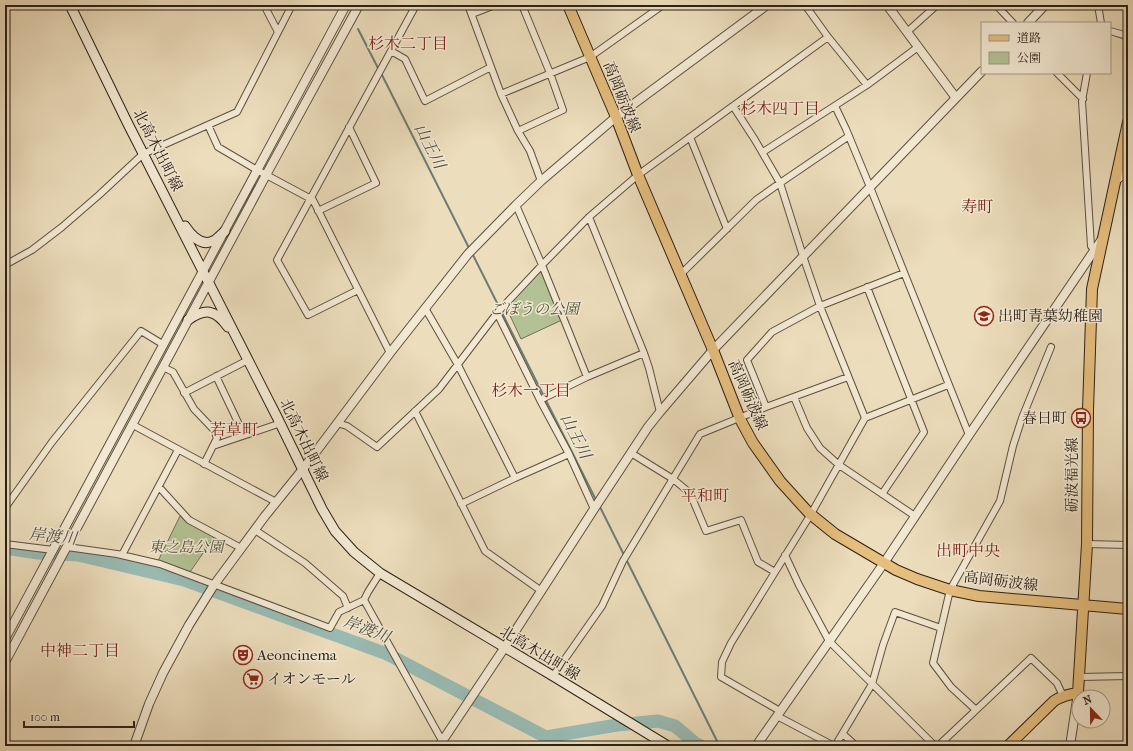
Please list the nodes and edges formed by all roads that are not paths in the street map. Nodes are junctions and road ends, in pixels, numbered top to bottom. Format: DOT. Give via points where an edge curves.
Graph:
graph roads {
  1 [pos="70,5"];
  2 [pos="264,5"];
  3 [pos="292,5"];
  4 [pos="346,5"];
  5 [pos="359,5"];
  6 [pos="416,5"];
  7 [pos="468,5"];
  8 [pos="495,5"];
  9 [pos="522,5"];
  10 [pos="568,5"];
  11 [pos="650,5"];
  12 [pos="663,5"];
  13 [pos="767,5"];
  14 [pos="805,5"];
  15 [pos="886,5"];
  16 [pos="937,5"];
  17 [pos="996,5"];
  18 [pos="1045,5"];
  19 [pos="1098,5"];
  20 [pos="653,12"];
  21 [pos="472,14"];
  22 [pos="1011,22"];
  23 [pos="1029,22"];
  24 [pos="1101,22"];
  25 [pos="1111,31"];
  26 [pos="278,32"];
  27 [pos="907,32"];
  28 [pos="1128,36"];
  29 [pos="828,37"];
  30 [pos="918,47"];
  31 [pos="391,51"];
  32 [pos="590,57"];
  33 [pos="491,67"];
  34 [pos="981,72"];
  35 [pos="550,74"];
  36 [pos="1058,74"];
  37 [pos="1087,74"];
  38 [pos="867,85"];
  39 [pos="500,94"];
  40 [pos="956,98"];
  41 [pos="1083,99"];
  42 [pos="733,106"];
  43 [pos="835,106"];
  44 [pos="616,117"];
  45 [pos="1128,122"];
  46 [pos="208,125"];
  47 [pos="349,127"];
  48 [pos="518,131"];
  49 [pos="849,136"];
  50 [pos="690,137"];
  51 [pos="763,152"];
  52 [pos="143,154"];
  53 [pos="257,170"];
  54 [pos="1128,171"];
  55 [pos="266,175"];
  56 [pos="638,175"];
  57 [pos="1116,180"];
  58 [pos="542,181"];
  59 [pos="780,182"];
  60 [pos="870,187"];
  61 [pos="310,199"];
  62 [pos="170,205"];
  63 [pos="516,205"];
  64 [pos="318,211"];
  65 [pos="589,217"];
  66 [pos="727,228"];
  67 [pos="225,231"];
  68 [pos="1102,238"];
  69 [pos="1094,250"];
  70 [pos="803,256"];
  71 [pos="5,265"];
  72 [pos="542,265"];
  73 [pos="204,271"];
  74 [pos="904,273"];
  75 [pos="681,274"];
  76 [pos="209,281"];
  77 [pos="867,288"];
  78 [pos="358,290"];
  79 [pos="820,306"];
  80 [pos="424,308"];
  81 [pos="497,313"];
  82 [pos="188,320"];
  83 [pos="164,345"];
  84 [pos="1051,347"];
  85 [pos="242,348"];
  86 [pos="713,350"];
  87 [pos="390,352"];
  88 [pos="644,353"];
  89 [pos="248,360"];
  90 [pos="458,364"];
  91 [pos="164,367"];
  92 [pos="216,376"];
  93 [pos="587,377"];
  94 [pos="848,377"];
  95 [pos="948,385"];
  96 [pos="184,393"];
  97 [pos="794,397"];
  98 [pos="540,400"];
  99 [pos="912,400"];
  100 [pos="766,407"];
  101 [pos="415,412"];
  102 [pos="660,412"];
  103 [pos="865,418"];
  104 [pos="740,419"];
  105 [pos="280,423"];
  106 [pos="336,423"];
  107 [pos="133,425"];
  108 [pos="244,435"];
  109 [pos="969,435"];
  110 [pos="213,446"];
  111 [pos="178,450"];
  112 [pos="631,453"];
  113 [pos="569,454"];
  114 [pos="204,464"];
  115 [pos="839,465"];
  116 [pos="303,469"];
  117 [pos="515,478"];
  118 [pos="673,479"];
  119 [pos="158,487"];
  120 [pos="882,494"];
  121 [pos="276,502"];
  122 [pos="461,504"];
  123 [pos="5,508"];
  124 [pos="594,509"];
  125 [pos="811,514"];
  126 [pos="915,516"];
  127 [pos="255,530"];
  128 [pos="5,544"];
  129 [pos="1087,544"];
  130 [pos="1128,545"];
  131 [pos="67,547"];
  132 [pos="241,548"];
  133 [pos="53,550"];
  134 [pos="122,555"];
  135 [pos="785,555"];
  136 [pos="884,563"];
  137 [pos="775,572"];
  138 [pos="380,573"];
  139 [pos="214,585"];
  140 [pos="540,590"];
  141 [pos="950,590"];
  142 [pos="364,600"];
  143 [pos="1084,605"];
  144 [pos="348,608"];
  145 [pos="1128,609"];
  146 [pos="941,628"];
  147 [pos="5,639"];
  148 [pos="829,641"];
  149 [pos="504,647"];
  150 [pos="5,662"];
  151 [pos="553,676"];
  152 [pos="1128,676"];
  153 [pos="1080,677"];
  154 [pos="872,684"];
  155 [pos="1079,689"];
  156 [pos="1071,694"];
  157 [pos="1063,696"];
  158 [pos="976,710"];
  159 [pos="779,713"];
  160 [pos="1073,729"];
  161 [pos="843,734"];
  162 [pos="442,744"];
  163 [pos="134,746"];
  164 [pos="668,746"];
  165 [pos="756,746"];
  166 [pos="835,746"];
  167 [pos="856,746"];
  168 [pos="934,746"];
  169 [pos="938,746"];
  170 [pos="1008,746"];
  171 [pos="1070,746"];
  1 -- 52 [label="main road, 北高木出町線"];
  2 -- 26 [label="street"];
  3 -- 26 [label="street"];
  4 -- 53 [label="street"];
  5 -- 55 [label="street"];
  6 -- 31 [label="street"];
  7 -- 21 [label="street"];
  8 -- 21 [label="street"];
  9 -- 35 [label="street"];
  10 -- 32 [label="main road, 高岡砺波線"];
  11 -- 20 [label="street"];
  12 -- 20 [label="street"];
  13 -- 44 [label="street"];
  14 -- 29 [label="street"];
  15 -- 27 [label="street"];
  16 -- 27 [label="street"];
  17 -- 22 [label="street"];
  18 -- 23 [label="street"];
  19 -- 24 [label="street"];
  20 -- 32 [label="street"];
  21 -- 33 [label="street"];
  25 -- 28 [label="street"];
  26 -- 46 [label="street" via="237,112"];
  27 -- 30 [label="street"];
  29 -- 38 [label="street"];
  29 -- 42 [label="street"];
  30 -- 38 [label="street"];
  30 -- 40 [label="street"];
  31 -- 33 [label="street" via="405,59 425,101"];
  31 -- 47 [label="street"];
  32 -- 35 [label="street"];
  32 -- 44 [label="main road, 高岡砺波線"];
  33 -- 39 [label="street"];
  34 -- 40 [label="street"];
  35 -- 39 [label="street"];
  35 -- 48 [label="street" via="563,110"];
  36 -- 41 [label="street"];
  37 -- 41 [label="street"];
  38 -- 43 [label="street"];
  39 -- 48 [label="street"];
  40 -- 60 [label="street"];
  41 -- 69 [label="street" via="1091,246"];
  42 -- 50 [label="street"];
  42 -- 51 [label="street"];
  43 -- 49 [label="street"];
  43 -- 51 [label="street"];
  44 -- 56 [label="main road, 高岡砺波線"];
  44 -- 58 [label="street"];
  45 -- 57 [label="main road, 砺波福光線"];
  46 -- 52 [label="street"];
  46 -- 53 [label="street" via="218,147"];
  47 -- 61 [label="street"];
  47 -- 64 [label="street" via="376,183"];
  48 -- 58 [label="street" via="530,151"];
  49 -- 59 [label="street"];
  49 -- 60 [label="street"];
  50 -- 56 [label="street"];
  50 -- 66 [label="street"];
  51 -- 59 [label="street"];
  52 -- 62 [label="main road, 北高木出町線"];
  52 -- 71 [label="street" via="62,227 32,250"];
  53 -- 55 [label="street"];
  53 -- 67 [label="street"];
  54 -- 57 [label="street"];
  55 -- 61 [label="street"];
  55 -- 76 [label="street"];
  56 -- 65 [label="street"];
  56 -- 75 [label="main road, 高岡砺波線"];
  57 -- 68 [label="main road, 砺波福光線"];
  58 -- 63 [label="street"];
  59 -- 66 [label="street" via="756,200"];
  59 -- 70 [label="street"];
  60 -- 70 [label="street"];
  60 -- 74 [label="street"];
  61 -- 64 [label="street"];
  61 -- 78 [label="street" via="277,260 308,315"];
  62 -- 67 [label="main road" via="190,234 199,241 215,240"];
  62 -- 73 [label="main road, 北高木出町線"];
  63 -- 72 [label="street"];
  63 -- 80 [label="street" via="468,254"];
  64 -- 78 [label="street"];
  65 -- 72 [label="street"];
  65 -- 88 [label="street"];
  66 -- 75 [label="street"];
  67 -- 73 [label="street"];
  68 -- 69 [label="street"];
  68 -- 129 [label="main road, 砺波福光線" via="1092,289"];
  69 -- 109 [label="street"];
  70 -- 79 [label="street"];
  70 -- 86 [label="street"];
  72 -- 81 [label="street"];
  72 -- 93 [label="street"];
  73 -- 76 [label="main road, 北高木出町線"];
  73 -- 83 [label="street"];
  74 -- 77 [label="street"];
  74 -- 95 [label="street"];
  75 -- 86 [label="main road, 高岡砺波線"];
  76 -- 82 [label="street"];
  76 -- 85 [label="main road, 北高木出町線"];
  77 -- 79 [label="street"];
  77 -- 99 [label="street"];
  78 -- 87 [label="street"];
  79 -- 94 [label="street"];
  79 -- 100 [label="street" via="772,332 747,360"];
  80 -- 87 [label="street"];
  80 -- 90 [label="street"];
  81 -- 90 [label="street"];
  81 -- 98 [label="street"];
  82 -- 85 [label="main road" via="205,311 213,313 223,320"];
  82 -- 91 [label="street"];
  83 -- 123 [label="street" via="141,331 52,442"];
  83 -- 133 [label="street"];
  84 -- 141 [label="street" via="1022,418 1000,501"];
  85 -- 89 [label="main road, 北高木出町線"];
  86 -- 102 [label="street"];
  86 -- 104 [label="main road, 高岡砺波線"];
  87 -- 106 [label="street"];
  88 -- 93 [label="street"];
  88 -- 102 [label="street"];
  89 -- 92 [label="street"];
  89 -- 105 [label="main road, 北高木出町線"];
  90 -- 101 [label="street" via="440,389"];
  90 -- 117 [label="street"];
  91 -- 96 [label="street" via="173,372"];
  91 -- 107 [label="street"];
  92 -- 96 [label="street"];
  92 -- 108 [label="street"];
  93 -- 98 [label="street"];
  94 -- 97 [label="street"];
  94 -- 103 [label="street"];
  95 -- 99 [label="street"];
  95 -- 109 [label="street"];
  96 -- 110 [label="street" via="194,409 214,430 217,438"];
  97 -- 100 [label="street"];
  97 -- 115 [label="street" via="807,428 820,448"];
  98 -- 113 [label="street"];
  99 -- 103 [label="street"];
  99 -- 120 [label="street" via="924,432"];
  100 -- 104 [label="street"];
  101 -- 106 [label="street" via="377,447 347,426"];
  101 -- 122 [label="street"];
  102 -- 112 [label="street"];
  103 -- 115 [label="street"];
  104 -- 118 [label="street" via="700,434"];
  104 -- 125 [label="main road, 高岡砺波線" via="753,443 780,481"];
  105 -- 108 [label="street"];
  105 -- 116 [label="main road, 北高木出町線"];
  106 -- 116 [label="street"];
  107 -- 111 [label="street"];
  107 -- 131 [label="street"];
  108 -- 110 [label="street"];
  109 -- 126 [label="street"];
  110 -- 114 [label="street"];
  111 -- 114 [label="street"];
  111 -- 119 [label="street"];
  112 -- 118 [label="street"];
  112 -- 124 [label="street"];
  113 -- 117 [label="street"];
  113 -- 124 [label="street"];
  114 -- 121 [label="street"];
  115 -- 120 [label="street"];
  115 -- 125 [label="street"];
  116 -- 121 [label="street"];
  116 -- 138 [label="main road, 北高木出町線" via="335,531 354,552"];
  117 -- 122 [label="street"];
  118 -- 137 [label="street" via="690,493 706,531 741,520 758,562"];
  118 -- 151 [label="street" via="623,561 602,606"];
  119 -- 132 [label="street" via="189,520"];
  119 -- 134 [label="street"];
  120 -- 126 [label="street"];
  121 -- 127 [label="street"];
  122 -- 140 [label="street" via="485,551"];
  124 -- 140 [label="street"];
  125 -- 135 [label="street"];
  125 -- 136 [label="main road, 高岡砺波線" via="835,534"];
  126 -- 136 [label="street"];
  127 -- 132 [label="street"];
  127 -- 144 [label="street" via="305,563 343,596"];
  128 -- 133 [label="street"];
  129 -- 130 [label="street"];
  129 -- 143 [label="main road, 砺波福光線"];
  131 -- 134 [label="street"];
  131 -- 150 [label="street"];
  132 -- 139 [label="street"];
  133 -- 147 [label="street"];
  134 -- 139 [label="street" via="160,564"];
  135 -- 137 [label="street"];
  135 -- 148 [label="street"];
  136 -- 141 [label="main road, 高岡砺波線" via="917,579"];
  136 -- 148 [label="street"];
  137 -- 159 [label="street" via="731,643 722,662 721,677"];
  138 -- 142 [label="street"];
  138 -- 149 [label="main road, 北高木出町線"];
  139 -- 144 [label="street" via="330,628 339,612"];
  139 -- 163 [label="street" via="163,673"];
  140 -- 149 [label="street"];
  141 -- 143 [label="main road, 高岡砺波線" via="979,596"];
  141 -- 146 [label="street"];
  142 -- 144 [label="street"];
  142 -- 162 [label="street"];
  143 -- 145 [label="main road, 高岡砺波線"];
  143 -- 153 [label="main road, 砺波福光線"];
  146 -- 154 [label="street" via="895,612"];
  146 -- 158 [label="street" via="933,663 951,687"];
  148 -- 154 [label="street"];
  148 -- 159 [label="street"];
  149 -- 151 [label="main road, 北高木出町線"];
  149 -- 162 [label="street"];
  151 -- 164 [label="main road, 北高木出町線"];
  152 -- 153 [label="street"];
  153 -- 155 [label="main road, 砺波福光線"];
  154 -- 161 [label="street"];
  154 -- 168 [label="street"];
  156 -- 157 [label="main road"];
  157 -- 158 [label="street" via="1057,683 1031,658"];
  157 -- 170 [label="main road" via="1054,701"];
  158 -- 169 [label="street"];
  159 -- 165 [label="street"];
  159 -- 166 [label="street"];
  160 -- 171 [label="street"];
  161 -- 166 [label="street"];
  161 -- 167 [label="street"];
}
